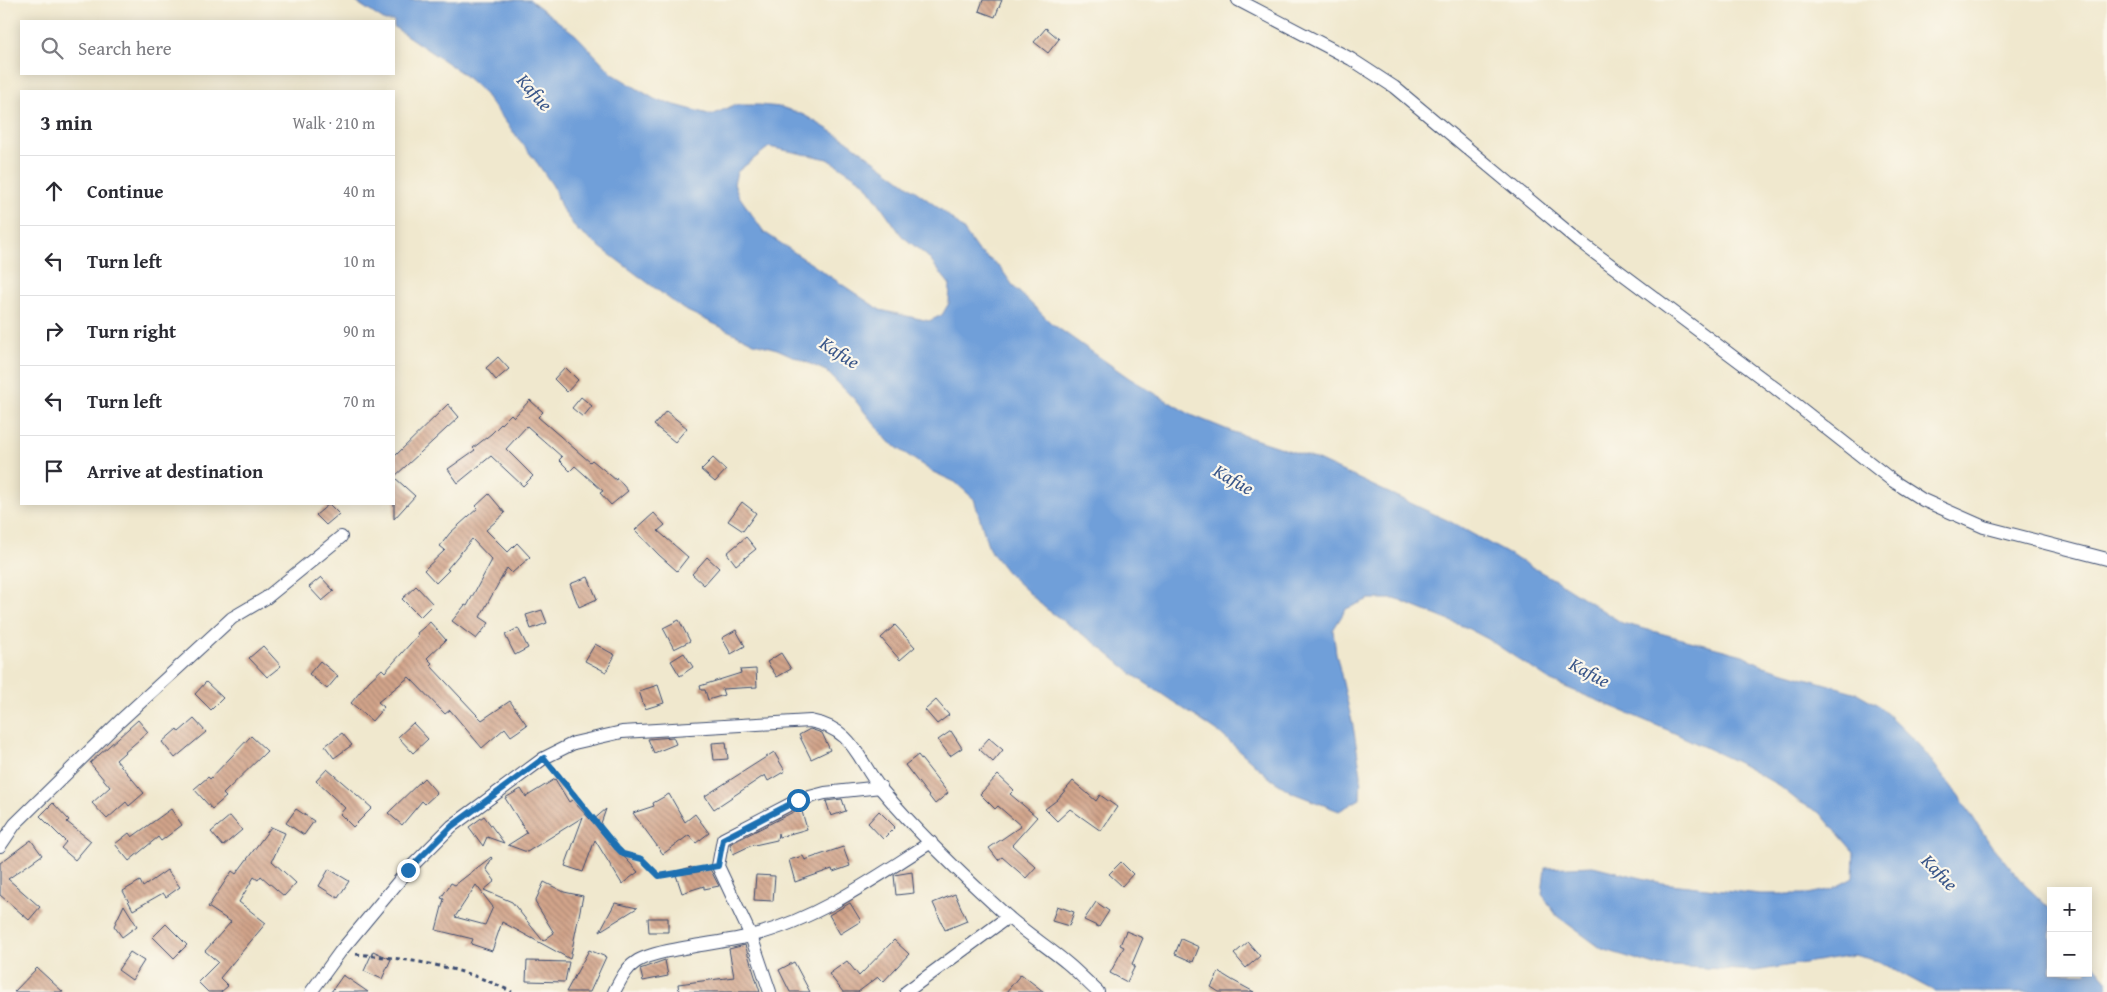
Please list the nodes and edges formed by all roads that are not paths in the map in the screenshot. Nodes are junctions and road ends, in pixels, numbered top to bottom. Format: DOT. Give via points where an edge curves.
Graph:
graph roads {
  1 [pos="1238,0"];
  2 [pos="341,536"];
  3 [pos="2107,559"];
  4 [pos="880,788"];
  5 [pos="931,842"];
  6 [pos="0,846"];
  7 [pos="1008,917"];
  8 [pos="752,936"];
  9 [pos="311,992"];
  10 [pos="614,992"];
  11 [pos="770,992"];
  12 [pos="906,992"];
  13 [pos="1098,992"];
  1 -- 3 [label="street" via="1351,59 1394,87 1580,242 1775,388 1893,482 1945,511 1984,527"];
  2 -- 6 [label="street" via="266,598 232,618 15,824"];
  4 -- 5 [label="street"];
  4 -- 8 [label="street" via="819,794 798,800 723,839 718,866"];
  4 -- 9 [label="street" via="860,754 844,735 827,724 810,721 622,732 574,743 544,758 452,826 408,870"];
  5 -- 7 [label="street"];
  5 -- 8 [label="street" via="826,906"];
  7 -- 12 [label="street"];
  7 -- 13 [label="street"];
  8 -- 10 [label="street" via="636,961 624,972"];
  8 -- 11 [label="street"];
}
